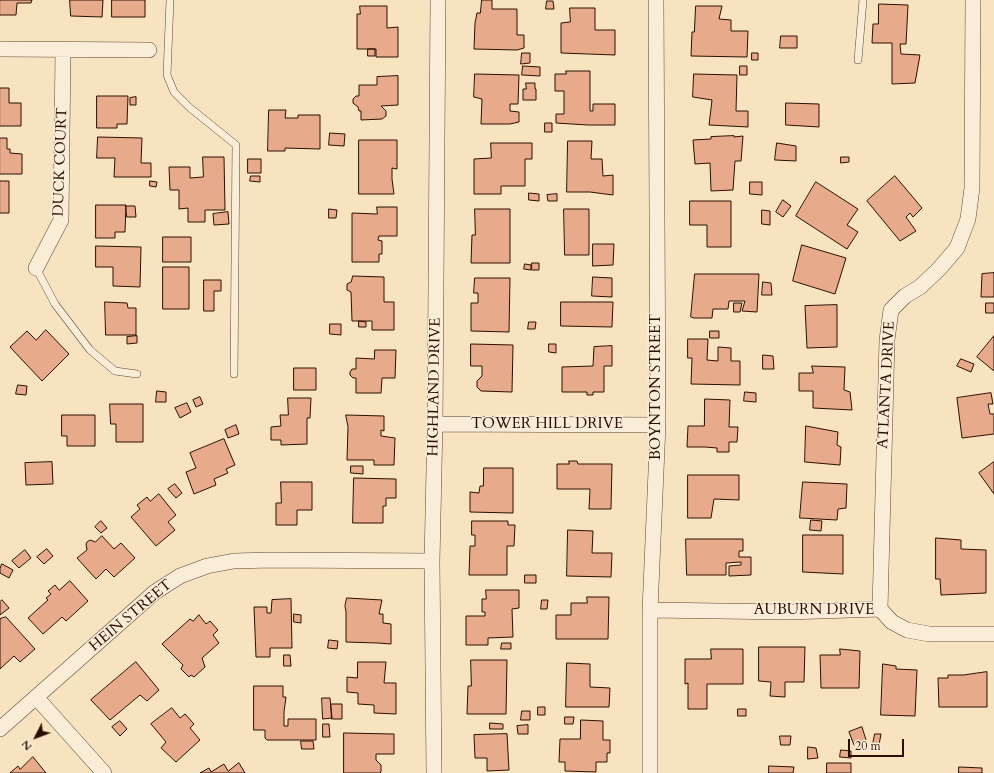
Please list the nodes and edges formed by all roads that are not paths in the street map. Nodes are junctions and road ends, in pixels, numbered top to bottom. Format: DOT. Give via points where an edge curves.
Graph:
graph roads {
  1 [pos="170,0"];
  2 [pos="438,0"];
  3 [pos="656,0"];
  4 [pos="863,0"];
  5 [pos="973,0"];
  6 [pos="0,50"];
  7 [pos="63,50"];
  8 [pos="149,50"];
  9 [pos="858,60"];
  10 [pos="36,268"];
  11 [pos="138,374"];
  12 [pos="234,374"];
  13 [pos="435,424"];
  14 [pos="658,425"];
  15 [pos="432,561"];
  16 [pos="880,609"];
  17 [pos="650,610"];
  18 [pos="994,634"];
  19 [pos="36,697"];
  20 [pos="0,729"];
  21 [pos="104,773"];
  22 [pos="434,773"];
  23 [pos="650,773"];
  1 -- 12 [label="lane" via="167,75 174,92 236,145"];
  2 -- 13 [label="street, HIGHLAND DRIVE"];
  3 -- 14 [label="street, BOYNTON STREET"];
  4 -- 9 [label="lane"];
  5 -- 16 [label="street, ATLANTA DRIVE" via="972,188 968,219 956,248 939,269 891,310 887,340"];
  6 -- 7 [label="street"];
  7 -- 8 [label="street"];
  7 -- 10 [label="street, DUCK COURT" via="61,220"];
  10 -- 11 [label="lane" via="55,304 90,350 115,371"];
  13 -- 14 [label="street, TOWER HILL DRIVE"];
  13 -- 15 [label="street, HIGHLAND DRIVE"];
  14 -- 17 [label="street, BOYNTON STREET"];
  15 -- 19 [label="street, HEIN STREET" via="271,560 234,561 207,566 180,576 155,592"];
  15 -- 22 [label="street, HIGHLAND DRIVE"];
  16 -- 17 [label="street, AUBURN DRIVE" via="789,612"];
  16 -- 18 [label="street, AUBURN DRIVE" via="892,622 907,630 928,634"];
  17 -- 23 [label="street, BOYNTON STREET"];
  19 -- 20 [label="street, HEIN STREET"];
  19 -- 21 [label="street"];
}
